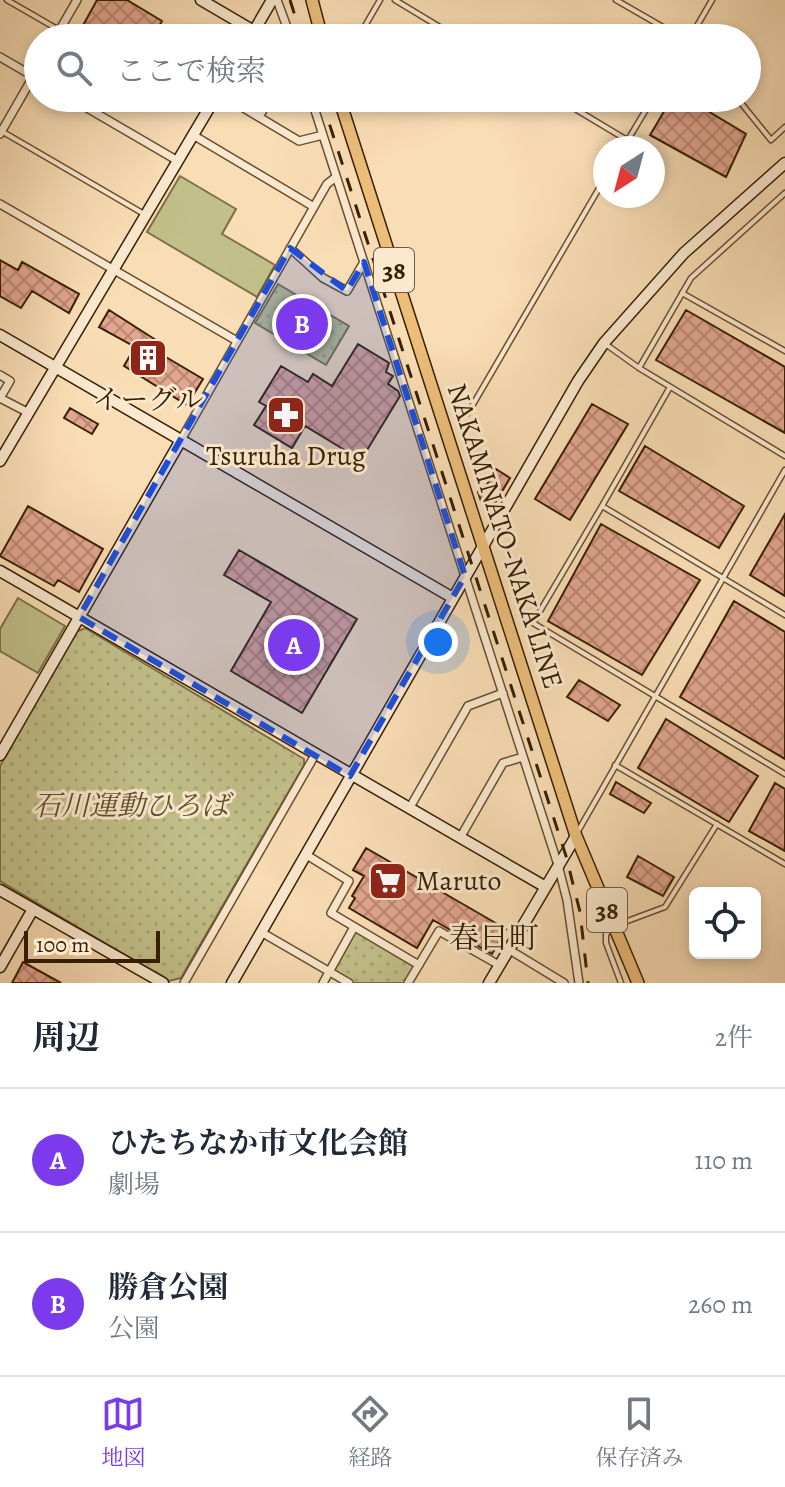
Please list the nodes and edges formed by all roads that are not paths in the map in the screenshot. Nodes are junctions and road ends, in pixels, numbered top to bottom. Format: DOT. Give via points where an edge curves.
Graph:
graph roads {
  1 [pos="7,0"];
  2 [pos="77,0"];
  3 [pos="201,0"];
  4 [pos="275,0"];
  5 [pos="312,0"];
  6 [pos="380,0"];
  7 [pos="395,0"];
  8 [pos="616,0"];
  9 [pos="712,0"];
  10 [pos="42,24"];
  11 [pos="63,24"];
  12 [pos="237,24"];
  13 [pos="259,24"];
  14 [pos="285,24"];
  15 [pos="318,24"];
  16 [pos="366,24"];
  17 [pos="435,24"];
  18 [pos="658,24"];
  19 [pos="698,24"];
  20 [pos="0,57"];
  21 [pos="24,71"];
  22 [pos="24,96"];
  23 [pos="94,112"];
  24 [pos="207,112"];
  25 [pos="251,112"];
  26 [pos="262,112"];
  27 [pos="316,112"];
  28 [pos="344,112"];
  29 [pos="580,112"];
  30 [pos="644,112"];
  31 [pos="748,112"];
  32 [pos="259,117"];
  33 [pos="785,127"];
  34 [pos="1,131"];
  35 [pos="193,135"];
  36 [pos="323,135"];
  37 [pos="620,136"];
  38 [pos="629,136"];
  39 [pos="178,161"];
  40 [pos="785,163"];
  41 [pos="336,177"];
  42 [pos="785,193"];
  43 [pos="593,199"];
  44 [pos="0,204"];
  45 [pos="314,207"];
  46 [pos="146,215"];
  47 [pos="290,248"];
  48 [pos="364,262"];
  49 [pos="114,270"];
  50 [pos="682,293"];
  51 [pos="0,335"];
  52 [pos="237,341"];
  53 [pos="604,343"];
  54 [pos="785,351"];
  55 [pos="54,367"];
  56 [pos="639,368"];
  57 [pos="0,375"];
  58 [pos="670,387"];
  59 [pos="0,398"];
  60 [pos="27,412"];
  61 [pos="468,413"];
  62 [pos="181,440"];
  63 [pos="785,456"];
  64 [pos="0,461"];
  65 [pos="785,470"];
  66 [pos="602,506"];
  67 [pos="483,545"];
  68 [pos="0,571"];
  69 [pos="465,576"];
  70 [pos="723,578"];
  71 [pos="453,598"];
  72 [pos="785,615"];
  73 [pos="79,617"];
  74 [pos="503,693"];
  75 [pos="654,698"];
  76 [pos="0,755"];
  77 [pos="315,755"];
  78 [pos="523,757"];
  79 [pos="615,765"];
  80 [pos="785,774"];
  81 [pos="350,776"];
  82 [pos="409,809"];
  83 [pos="717,824"];
  84 [pos="576,836"];
  85 [pos="460,838"];
  86 [pos="305,854"];
  87 [pos="785,864"];
  88 [pos="558,865"];
  89 [pos="544,886"];
  90 [pos="0,890"];
  91 [pos="33,909"];
  92 [pos="614,926"];
  93 [pos="354,927"];
  94 [pos="261,932"];
  95 [pos="508,949"];
  96 [pos="419,965"];
  97 [pos="499,965"];
  98 [pos="0,967"];
  99 [pos="329,972"];
  100 [pos="145,978"];
  101 [pos="163,983"];
  102 [pos="184,983"];
  103 [pos="232,983"];
  104 [pos="323,983"];
  105 [pos="349,983"];
  106 [pos="408,983"];
  107 [pos="489,983"];
  108 [pos="564,983"];
  109 [pos="579,983"];
  110 [pos="621,983"];
  111 [pos="638,983"];
  1 -- 10 [label="lane"];
  2 -- 11 [label="street"];
  3 -- 12 [label="street"];
  4 -- 13 [label="street"];
  4 -- 14 [label="street"];
  5 -- 15 [label="main road"];
  6 -- 16 [label="lane"];
  7 -- 17 [label="lane"];
  8 -- 18 [label="lane"];
  9 -- 19 [label="lane"];
  20 -- 21 [label="street"];
  22 -- 34 [label="street"];
  23 -- 39 [label="street"];
  24 -- 35 [label="street"];
  25 -- 32 [label="street"];
  26 -- 32 [label="street"];
  27 -- 36 [label="street"];
  28 -- 67 [label="main road, NAKAMINATO-NAKA LINE / 38"];
  29 -- 37 [label="lane"];
  30 -- 38 [label="lane"];
  31 -- 33 [label="lane" via="771,140"];
  32 -- 36 [label="street" via="299,141"];
  34 -- 46 [label="lane"];
  35 -- 39 [label="street"];
  35 -- 45 [label="street"];
  36 -- 41 [label="street"];
  39 -- 46 [label="street"];
  40 -- 53 [label="street" via="684,253"];
  41 -- 45 [label="street"];
  41 -- 48 [label="street"];
  42 -- 50 [label="lane" via="691,278"];
  43 -- 61 [label="lane"];
  44 -- 49 [label="street"];
  45 -- 47 [label="street"];
  46 -- 49 [label="street"];
  47 -- 48 [label="street" via="323,278 347,291"];
  47 -- 52 [label="street"];
  48 -- 69 [label="street"];
  49 -- 52 [label="street"];
  49 -- 55 [label="street"];
  50 -- 54 [label="lane"];
  50 -- 56 [label="lane"];
  51 -- 55 [label="street"];
  52 -- 62 [label="street"];
  53 -- 56 [label="lane"];
  53 -- 67 [label="street"];
  55 -- 60 [label="street"];
  55 -- 62 [label="street"];
  56 -- 58 [label="lane"];
  57 -- 59 [label="street" via="10,381"];
  58 -- 63 [label="lane"];
  58 -- 66 [label="lane"];
  59 -- 60 [label="street"];
  60 -- 64 [label="street"];
  62 -- 71 [label="street"];
  62 -- 73 [label="street"];
  65 -- 70 [label="lane"];
  66 -- 70 [label="lane"];
  66 -- 75 [label="lane" via="533,623"];
  67 -- 69 [label="street"];
  67 -- 84 [label="main road, NAKAMINATO-NAKA LINE / 38"];
  68 -- 73 [label="street"];
  69 -- 71 [label="street"];
  69 -- 74 [label="street"];
  70 -- 72 [label="lane"];
  70 -- 75 [label="lane"];
  71 -- 81 [label="street"];
  73 -- 76 [label="street"];
  73 -- 77 [label="street"];
  74 -- 78 [label="street"];
  74 -- 82 [label="street" via="468,706"];
  75 -- 79 [label="lane"];
  75 -- 80 [label="lane"];
  77 -- 81 [label="street"];
  77 -- 102 [label="street"];
  78 -- 85 [label="street" via="503,763"];
  78 -- 88 [label="street"];
  79 -- 83 [label="lane"];
  79 -- 84 [label="lane"];
  81 -- 82 [label="street"];
  81 -- 86 [label="street"];
  82 -- 85 [label="street"];
  83 -- 87 [label="lane"];
  83 -- 92 [label="lane" via="665,907"];
  84 -- 88 [label="street"];
  84 -- 92 [label="main road, NAKAMINATO-NAKA LINE / 38"];
  85 -- 89 [label="street"];
  86 -- 93 [label="street" via="349,881 331,913"];
  86 -- 94 [label="street"];
  88 -- 89 [label="street"];
  88 -- 109 [label="street"];
  89 -- 95 [label="street"];
  90 -- 91 [label="street"];
  91 -- 98 [label="street"];
  91 -- 100 [label="street"];
  92 -- 110 [label="lane" via="606,943"];
  92 -- 111 [label="main road, NAKAMINATO-NAKA LINE / 38"];
  93 -- 96 [label="street"];
  93 -- 99 [label="street"];
  94 -- 99 [label="street"];
  94 -- 103 [label="street"];
  95 -- 97 [label="street"];
  95 -- 108 [label="street"];
  96 -- 97 [label="street" via="439,931"];
  96 -- 106 [label="street"];
  97 -- 107 [label="street"];
  99 -- 104 [label="street"];
  99 -- 105 [label="street"];
  100 -- 101 [label="street"];
}
